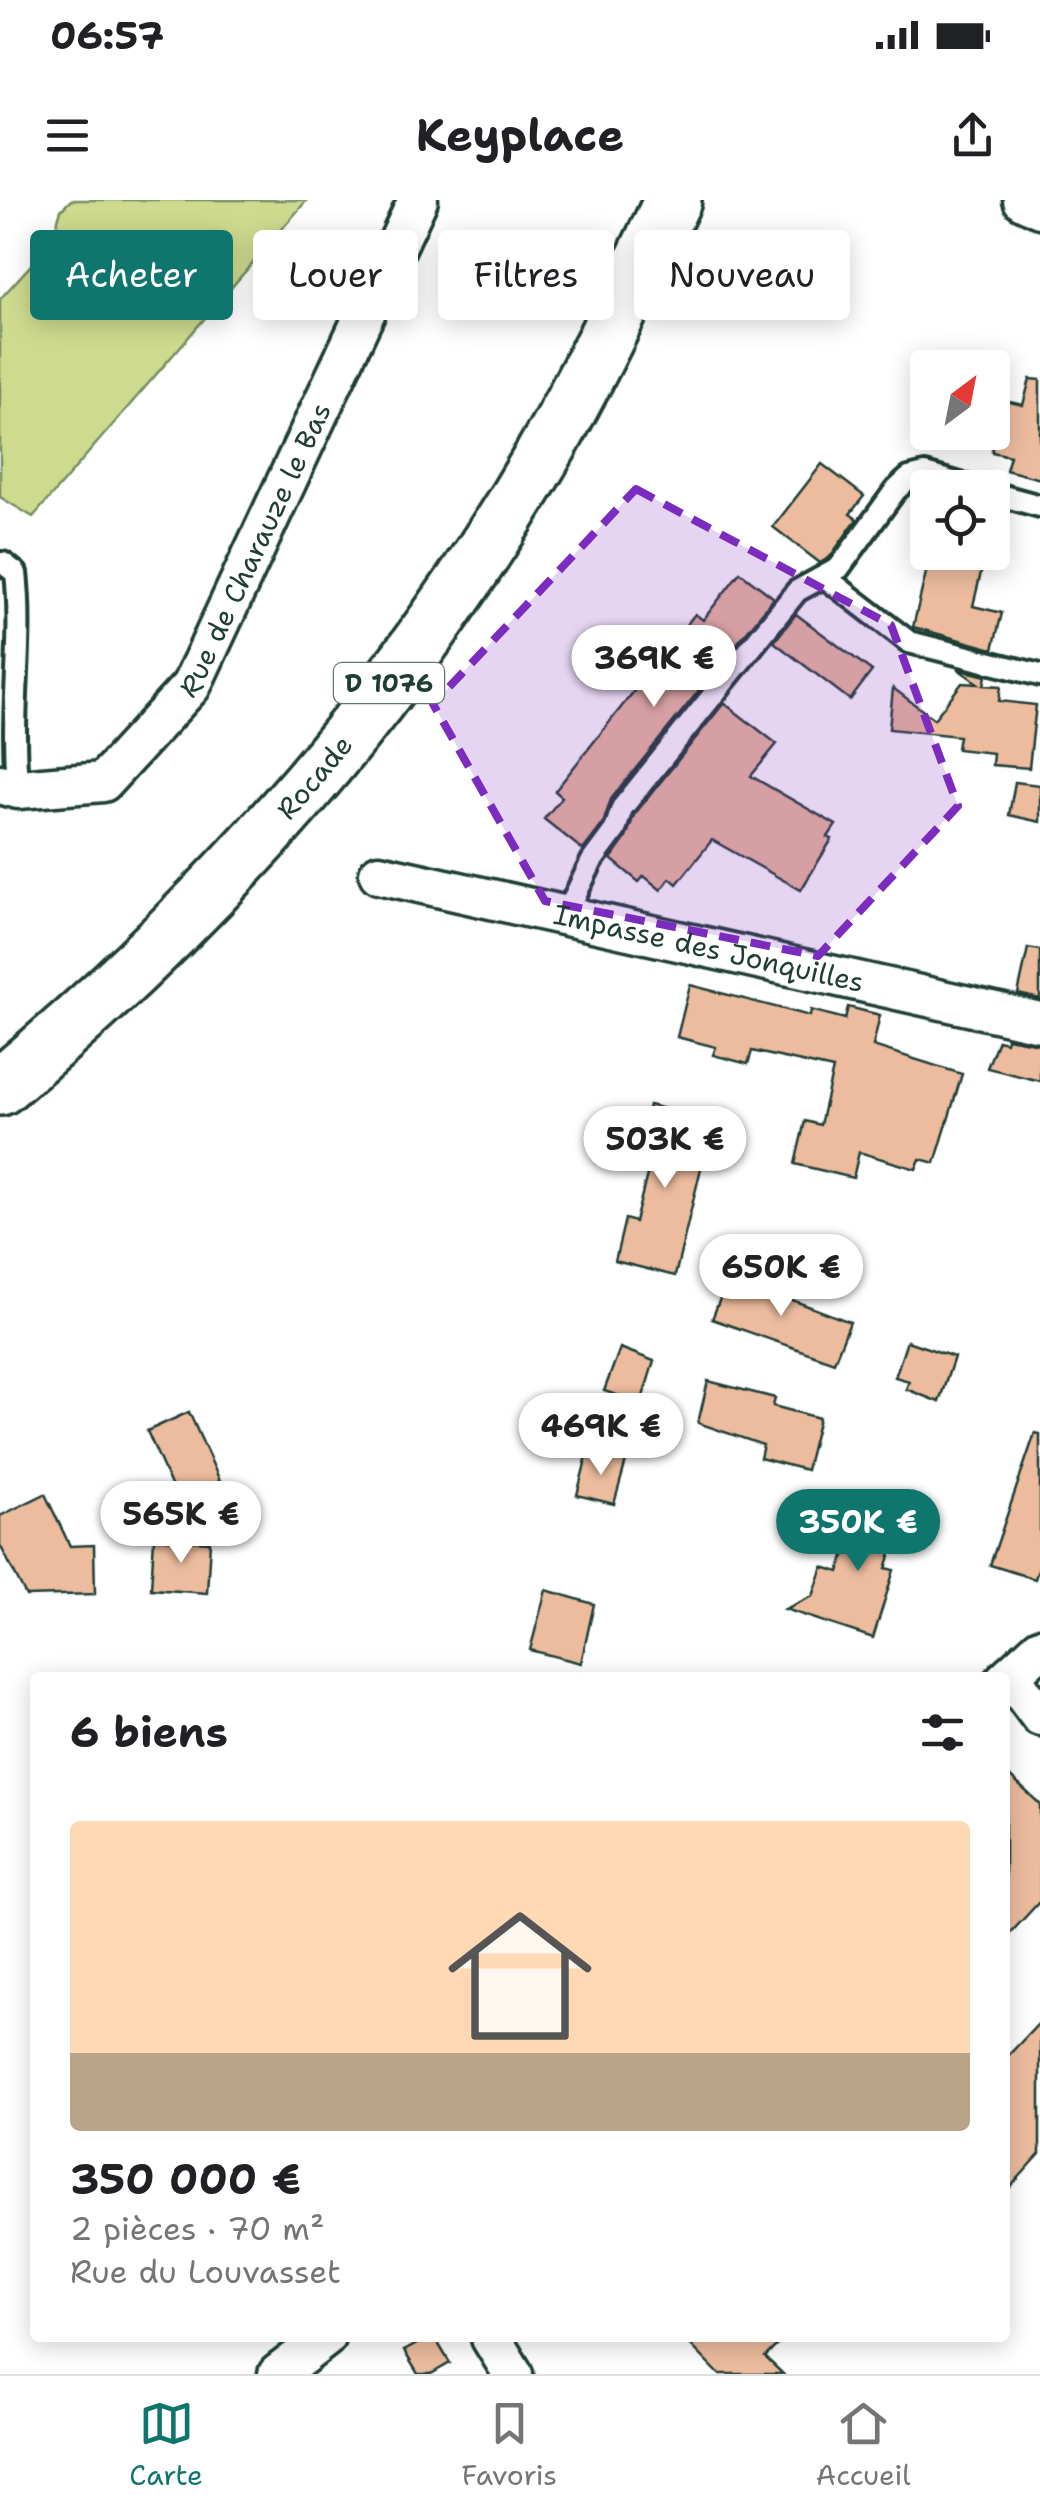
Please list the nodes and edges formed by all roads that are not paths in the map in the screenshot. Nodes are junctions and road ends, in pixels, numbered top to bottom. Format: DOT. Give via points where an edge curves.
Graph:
graph roads {
  1 [pos="418,200"];
  2 [pos="673,200"];
  3 [pos="1023,200"];
  4 [pos="1040,208"];
  5 [pos="910,478"];
  6 [pos="1010,498"];
  7 [pos="1040,506"];
  8 [pos="2,562"];
  9 [pos="826,578"];
  10 [pos="1040,675"];
  11 [pos="9,786"];
  12 [pos="379,874"];
  13 [pos="566,916"];
  14 [pos="1040,1022"];
  15 [pos="0,1087"];
  16 [pos="1040,1648"];
  17 [pos="1010,1676"];
  18 [pos="1010,1680"];
  19 [pos="1040,1716"];
  20 [pos="320,2342"];
  21 [pos="493,2342"];
  22 [pos="278,2374"];
  23 [pos="513,2374"];
  1 -- 11 [label="street, Rue de Charauze le Bas" via="192,686 102,782"];
  2 -- 15 [label="main road, Rocade / D 1076" via="541,458 457,590 377,698 169,935"];
  3 -- 4 [label="street"];
  5 -- 9 [label="lane"];
  6 -- 7 [label="lane"];
  8 -- 11 [label="lane" via="16,573 19,604"];
  9 -- 10 [label="lane" via="909,642"];
  9 -- 13 [label="lane" via="797,590 622,808"];
  12 -- 13 [label="street, Impasse des Jonquilles"];
  13 -- 14 [label="street, Impasse des Jonquilles"];
  16 -- 17 [label="street"];
  18 -- 19 [label="street"];
  20 -- 22 [label="street"];
  21 -- 23 [label="street"];
}
